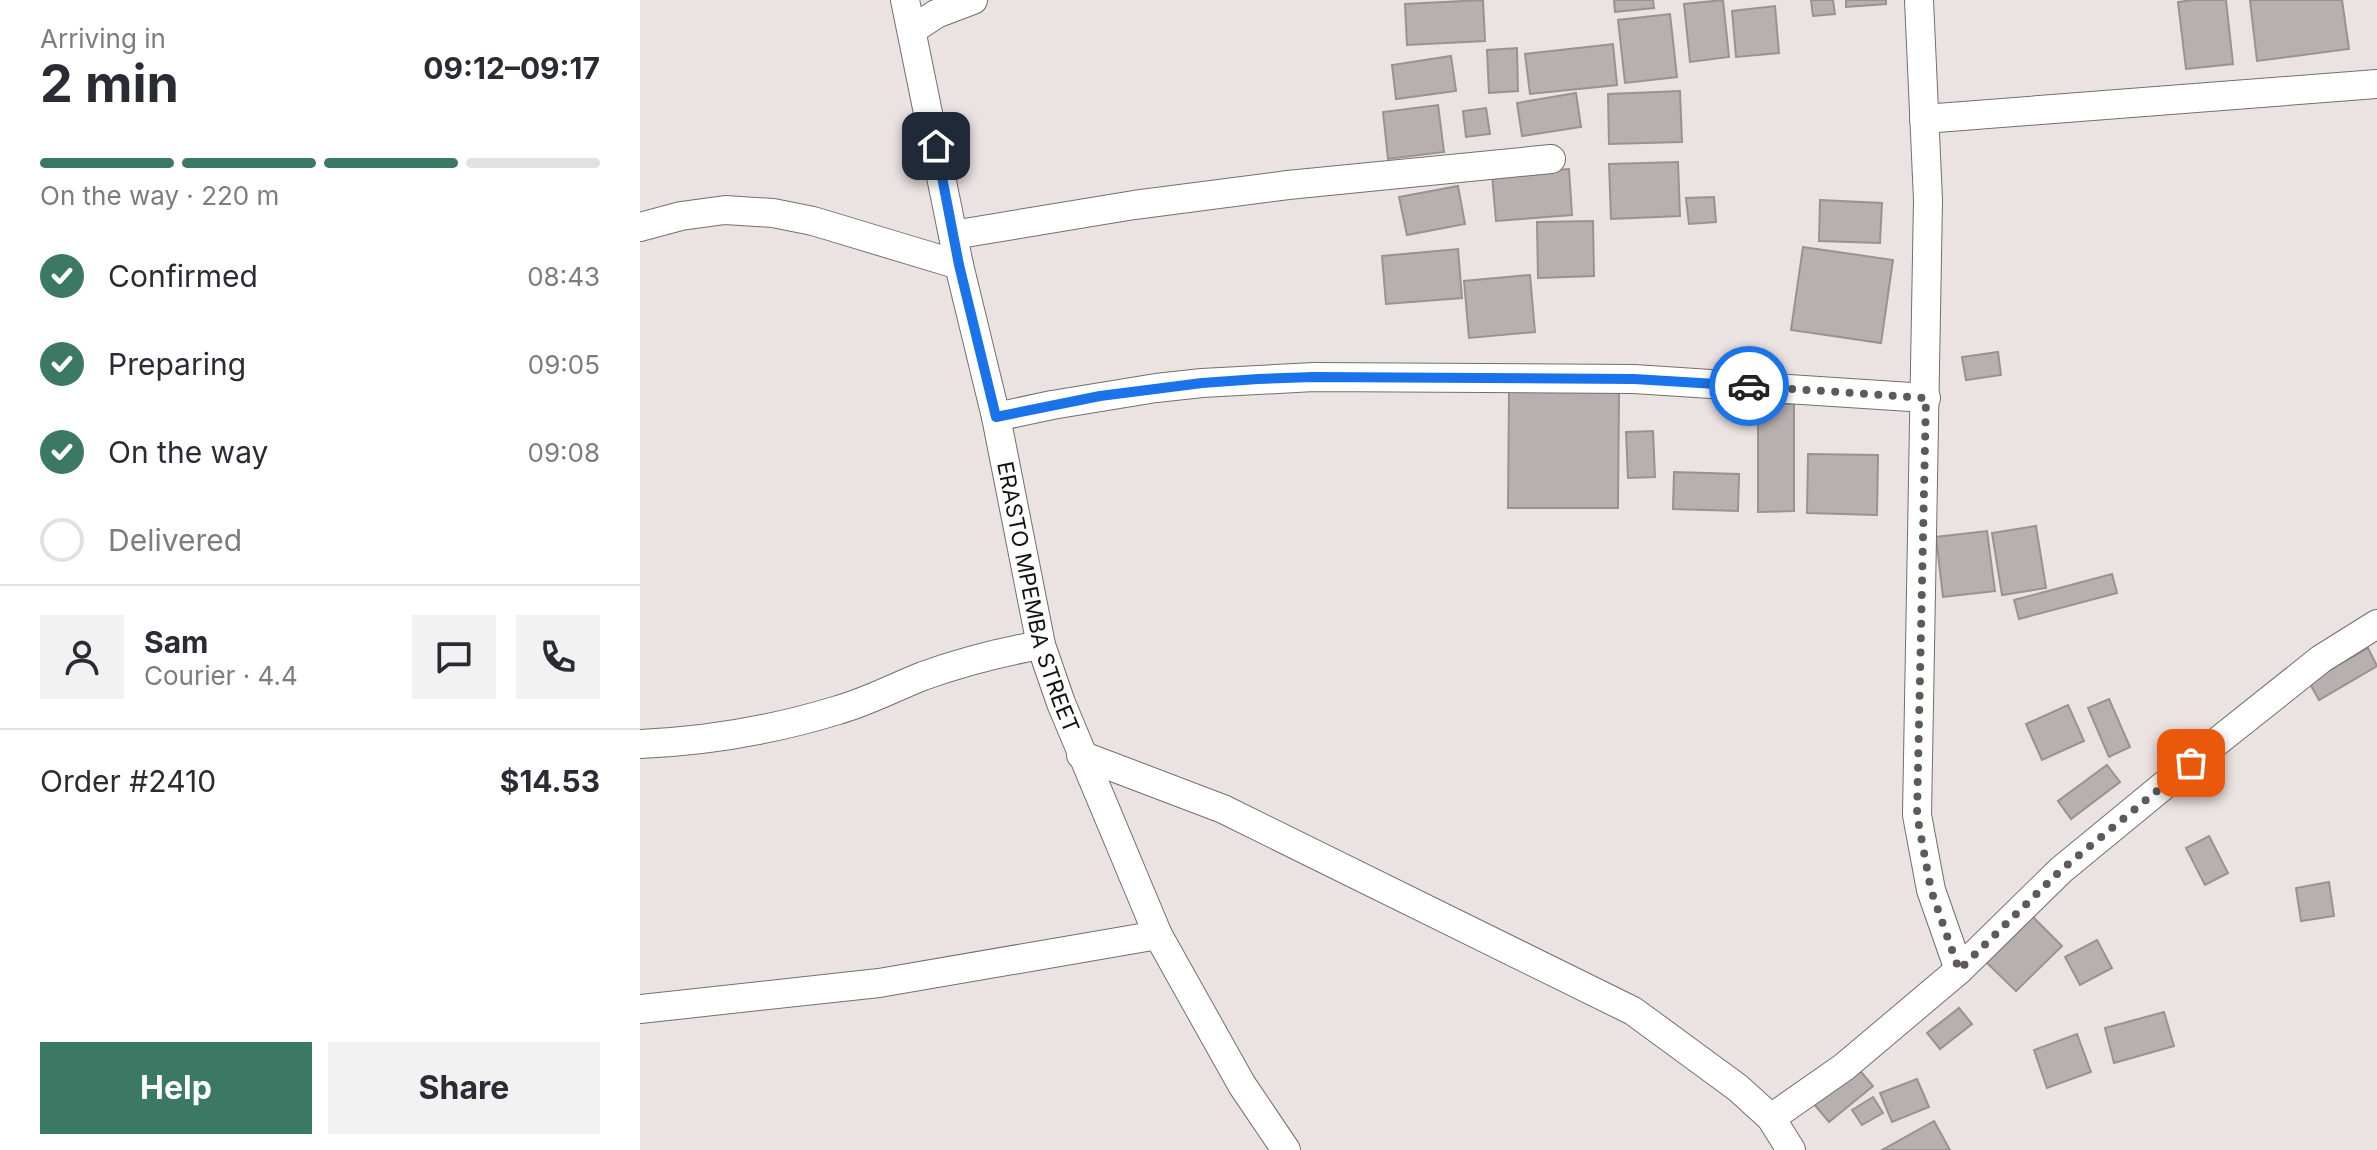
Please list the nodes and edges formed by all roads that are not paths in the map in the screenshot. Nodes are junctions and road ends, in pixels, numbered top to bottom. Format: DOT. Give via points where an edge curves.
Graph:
graph roads {
  1 [pos="905,0"];
  2 [pos="973,0"];
  3 [pos="1919,0"];
  4 [pos="912,30"];
  5 [pos="2377,84"];
  6 [pos="1924,119"];
  7 [pos="1551,159"];
  8 [pos="640,227"];
  9 [pos="953,235"];
  10 [pos="959,265"];
  11 [pos="1926,398"];
  12 [pos="996,417"];
  13 [pos="2377,624"];
  14 [pos="1041,645"];
  15 [pos="640,744"];
  16 [pos="1081,755"];
  17 [pos="1158,935"];
  18 [pos="1959,970"];
  19 [pos="640,1009"];
  20 [pos="1771,1118"];
  21 [pos="1286,1150"];
  22 [pos="1791,1150"];
  1 -- 4 [label="street, ERASTO MPEMBA STREET"];
  2 -- 4 [label="street"];
  3 -- 6 [label="street"];
  4 -- 9 [label="street, ERASTO MPEMBA STREET"];
  5 -- 6 [label="street"];
  6 -- 11 [label="street"];
  7 -- 9 [label="street" via="1288,185"];
  8 -- 10 [label="street" via="725,210 773,213"];
  9 -- 10 [label="street, ERASTO MPEMBA STREET"];
  10 -- 12 [label="street, ERASTO MPEMBA STREET"];
  11 -- 12 [label="street" via="1634,379 1314,377 1156,388"];
  11 -- 18 [label="street" via="1917,815 1931,890"];
  12 -- 14 [label="street, ERASTO MPEMBA STREET"];
  13 -- 18 [label="street" via="2321,659 2061,870"];
  14 -- 15 [label="street" via="968,662 841,710 751,733"];
  14 -- 16 [label="street, ERASTO MPEMBA STREET"];
  16 -- 17 [label="street, ERASTO MPEMBA STREET"];
  16 -- 20 [label="street" via="1223,809 1633,1011"];
  17 -- 19 [label="street" via="879,983"];
  17 -- 21 [label="street, ERASTO MPEMBA STREET" via="1242,1085"];
  18 -- 20 [label="street" via="1844,1067"];
  20 -- 22 [label="street"];
}
